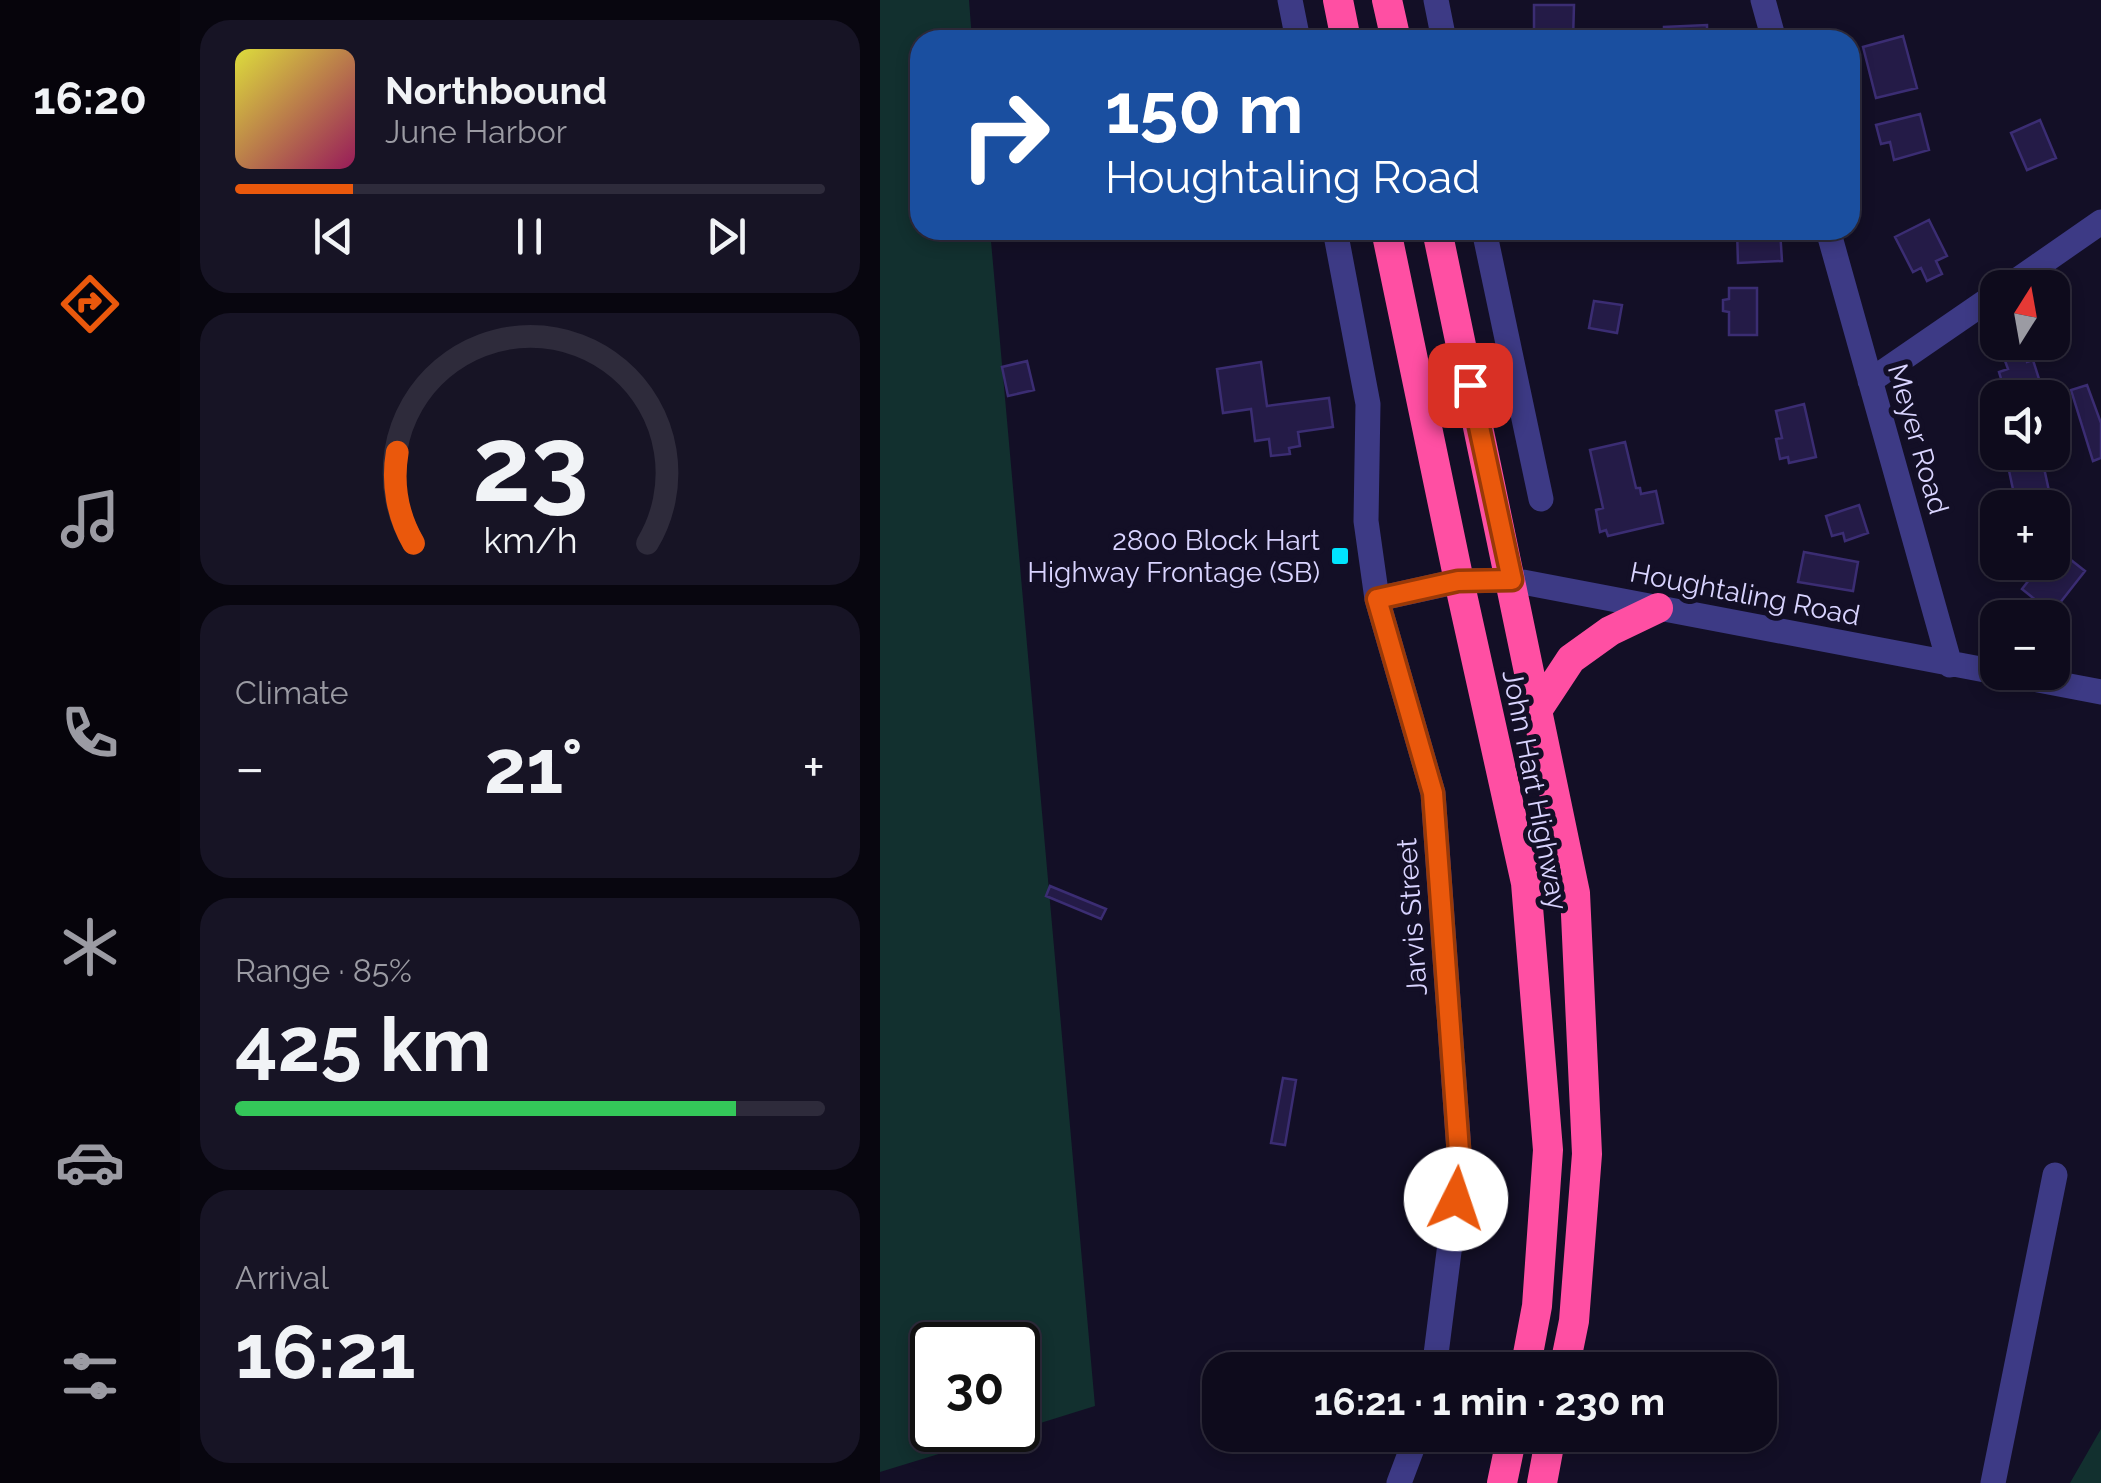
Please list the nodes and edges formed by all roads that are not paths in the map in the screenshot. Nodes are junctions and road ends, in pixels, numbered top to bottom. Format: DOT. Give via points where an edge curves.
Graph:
graph roads {
  1 [pos="1290,0"];
  2 [pos="1338,0"];
  3 [pos="1388,0"];
  4 [pos="1436,0"];
  5 [pos="1763,0"];
  6 [pos="1296,30"];
  7 [pos="1344,30"];
  8 [pos="1394,30"];
  9 [pos="1442,30"];
  10 [pos="1771,30"];
  11 [pos="2101,222"];
  12 [pos="1337,240"];
  13 [pos="1388,240"];
  14 [pos="1439,240"];
  15 [pos="1486,240"];
  16 [pos="1831,240"];
  17 [pos="2032,270"];
  18 [pos="1980,305"];
  19 [pos="1870,381"];
  20 [pos="1541,500"];
  21 [pos="1512,580"];
  22 [pos="1458,581"];
  23 [pos="1377,599"];
  24 [pos="1658,608"];
  25 [pos="1950,665"];
  26 [pos="2101,692"];
  27 [pos="1538,709"];
  28 [pos="2055,1174"];
  29 [pos="1436,1352"];
  30 [pos="1528,1352"];
  31 [pos="1568,1352"];
  32 [pos="1411,1452"];
  33 [pos="1508,1452"];
  34 [pos="1548,1452"];
  35 [pos="1399,1483"];
  36 [pos="1502,1483"];
  37 [pos="1542,1483"];
  38 [pos="1993,1483"];
  1 -- 6 [label="street"];
  2 -- 7 [label="highway"];
  3 -- 8 [label="highway"];
  4 -- 9 [label="street"];
  5 -- 10 [label="street"];
  11 -- 17 [label="street"];
  12 -- 23 [label="street, Jarvis Street" via="1368,404 1366,521"];
  13 -- 22 [label="highway, John Hart Highway"];
  14 -- 21 [label="highway, John Hart Highway"];
  15 -- 20 [label="street"];
  16 -- 19 [label="street, Meyer Road"];
  18 -- 19 [label="street"];
  19 -- 25 [label="street, Meyer Road"];
  21 -- 22 [label="street, Houghtaling Road"];
  21 -- 24 [label="street, Houghtaling Road"];
  21 -- 27 [label="highway, John Hart Highway"];
  22 -- 23 [label="street, Houghtaling Road"];
  22 -- 30 [label="highway, John Hart Highway" via="1526,884 1548,1150 1538,1306"];
  23 -- 29 [label="street, Jarvis Street" via="1433,793 1460,1165"];
  24 -- 25 [label="street, Houghtaling Road"];
  24 -- 27 [label="highway" via="1571,660"];
  25 -- 26 [label="street, Houghtaling Road"];
  27 -- 31 [label="highway, John Hart Highway" via="1575,893 1588,1154"];
  28 -- 38 [label="street"];
  32 -- 35 [label="street"];
  33 -- 36 [label="highway"];
  34 -- 37 [label="highway"];
}
